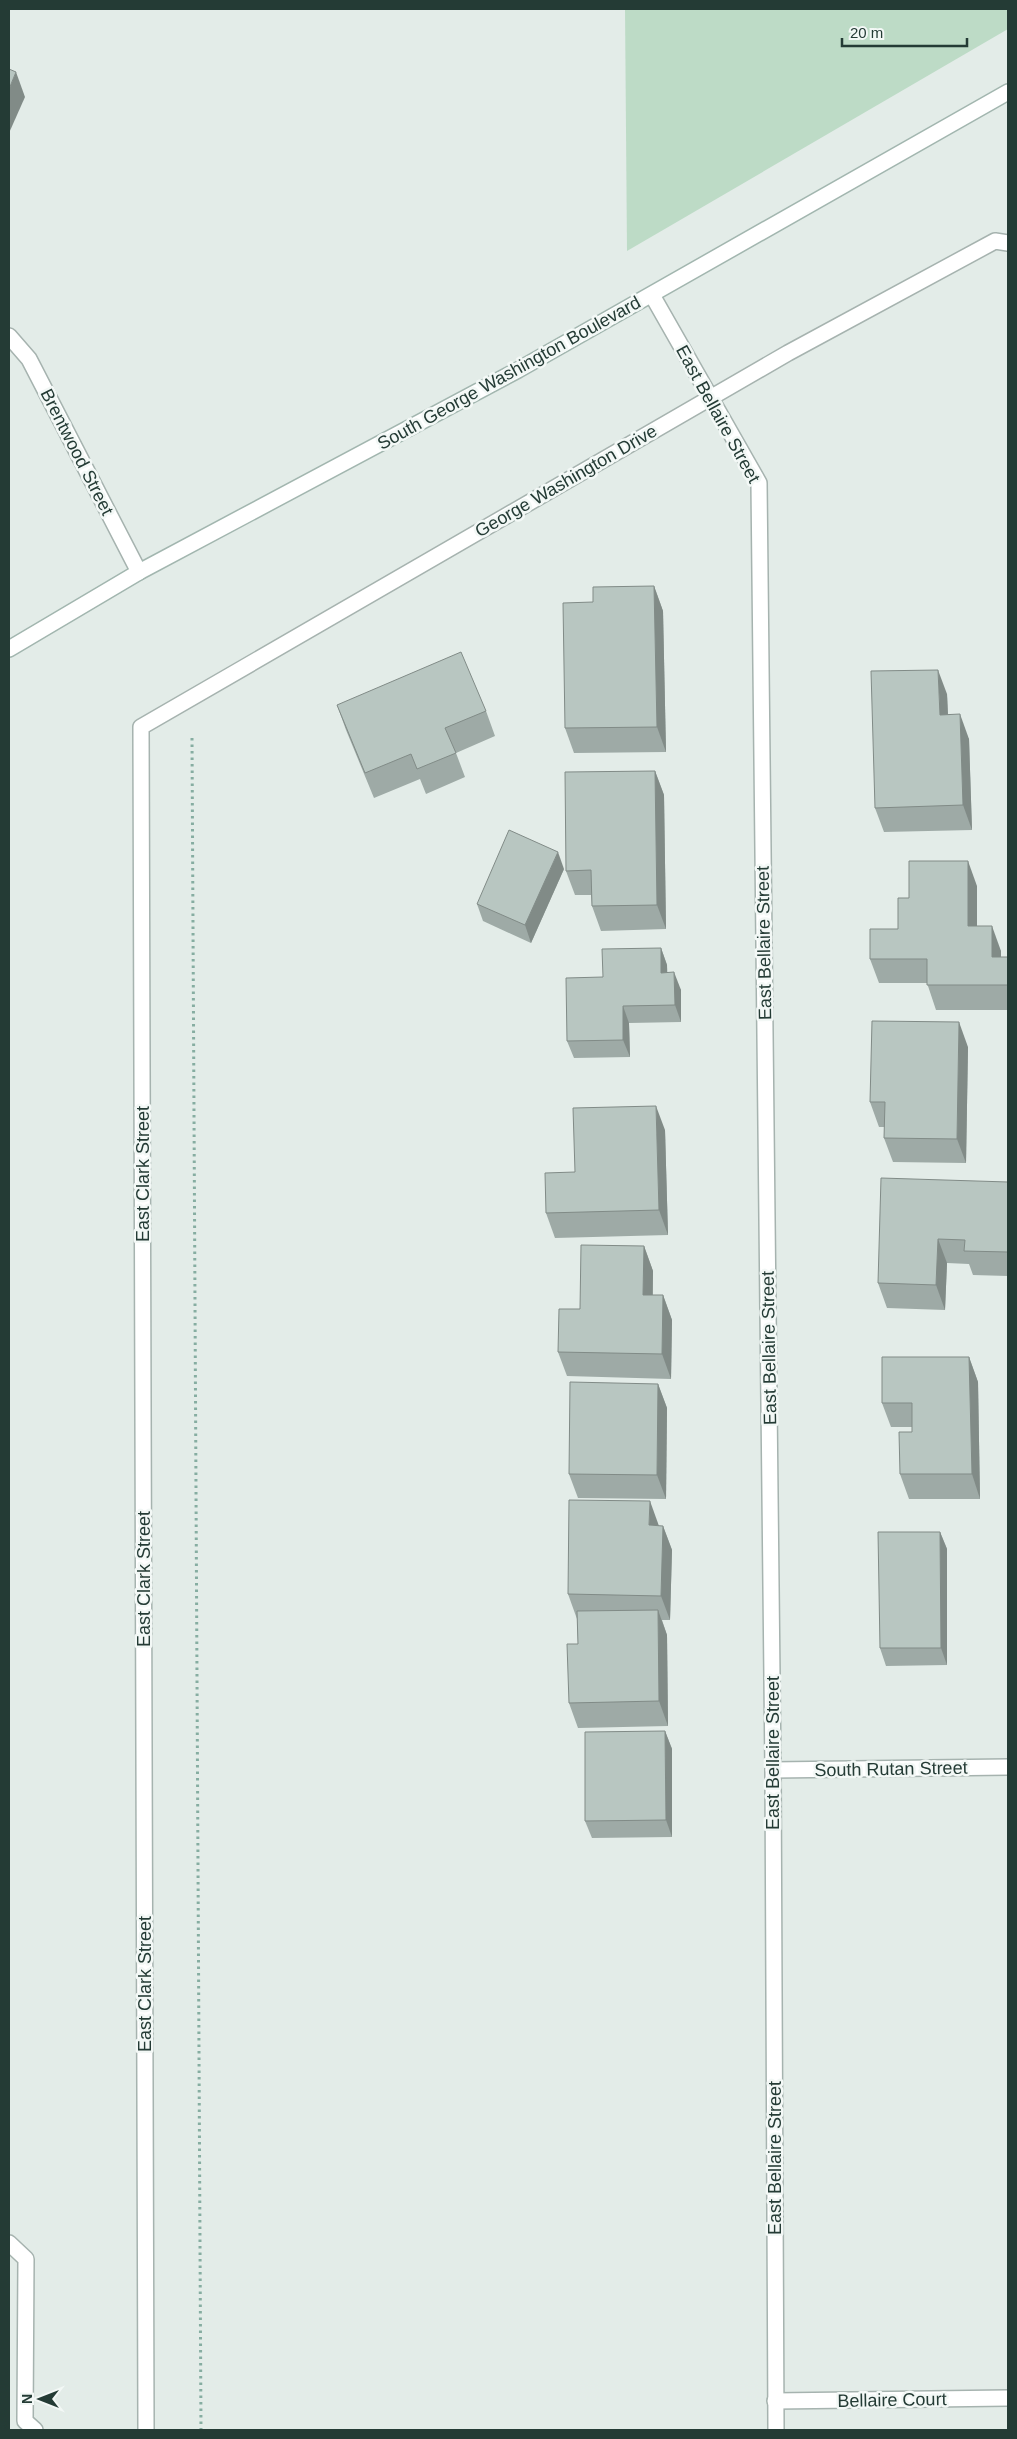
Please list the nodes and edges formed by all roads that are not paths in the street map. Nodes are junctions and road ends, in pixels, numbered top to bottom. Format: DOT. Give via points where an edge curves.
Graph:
graph roads {
  1 [pos="1008,92"];
  2 [pos="1002,242"];
  3 [pos="652,295"];
  4 [pos="9,336"];
  5 [pos="710,397"];
  6 [pos="139,572"];
  7 [pos="9,649"];
  8 [pos="141,727"];
  9 [pos="1008,1767"];
  10 [pos="773,1770"];
  11 [pos="9,2243"];
  12 [pos="1008,2398"];
  13 [pos="775,2401"];
  14 [pos="35,2430"];
  15 [pos="146,2430"];
  16 [pos="776,2430"];
  1 -- 3 [label="street, South George Washington Boulevard"];
  2 -- 5 [label="street, George Washington Drive"];
  3 -- 5 [label="street, East Bellaire Street"];
  3 -- 6 [label="street, South George Washington Boulevard" via="510,375"];
  4 -- 6 [label="street, Brentwood Street" via="29,360"];
  5 -- 8 [label="street, George Washington Drive"];
  5 -- 10 [label="street, East Bellaire Street" via="760,483"];
  6 -- 7 [label="street, South George Washington Boulevard"];
  8 -- 15 [label="street, East Clark Street"];
  9 -- 10 [label="street, South Rutan Street"];
  10 -- 13 [label="street, East Bellaire Street"];
  11 -- 14 [label="street" via="26,2259 25,2421"];
  12 -- 13 [label="street, Bellaire Court"];
  13 -- 16 [label="street, East Bellaire Street"];
}
